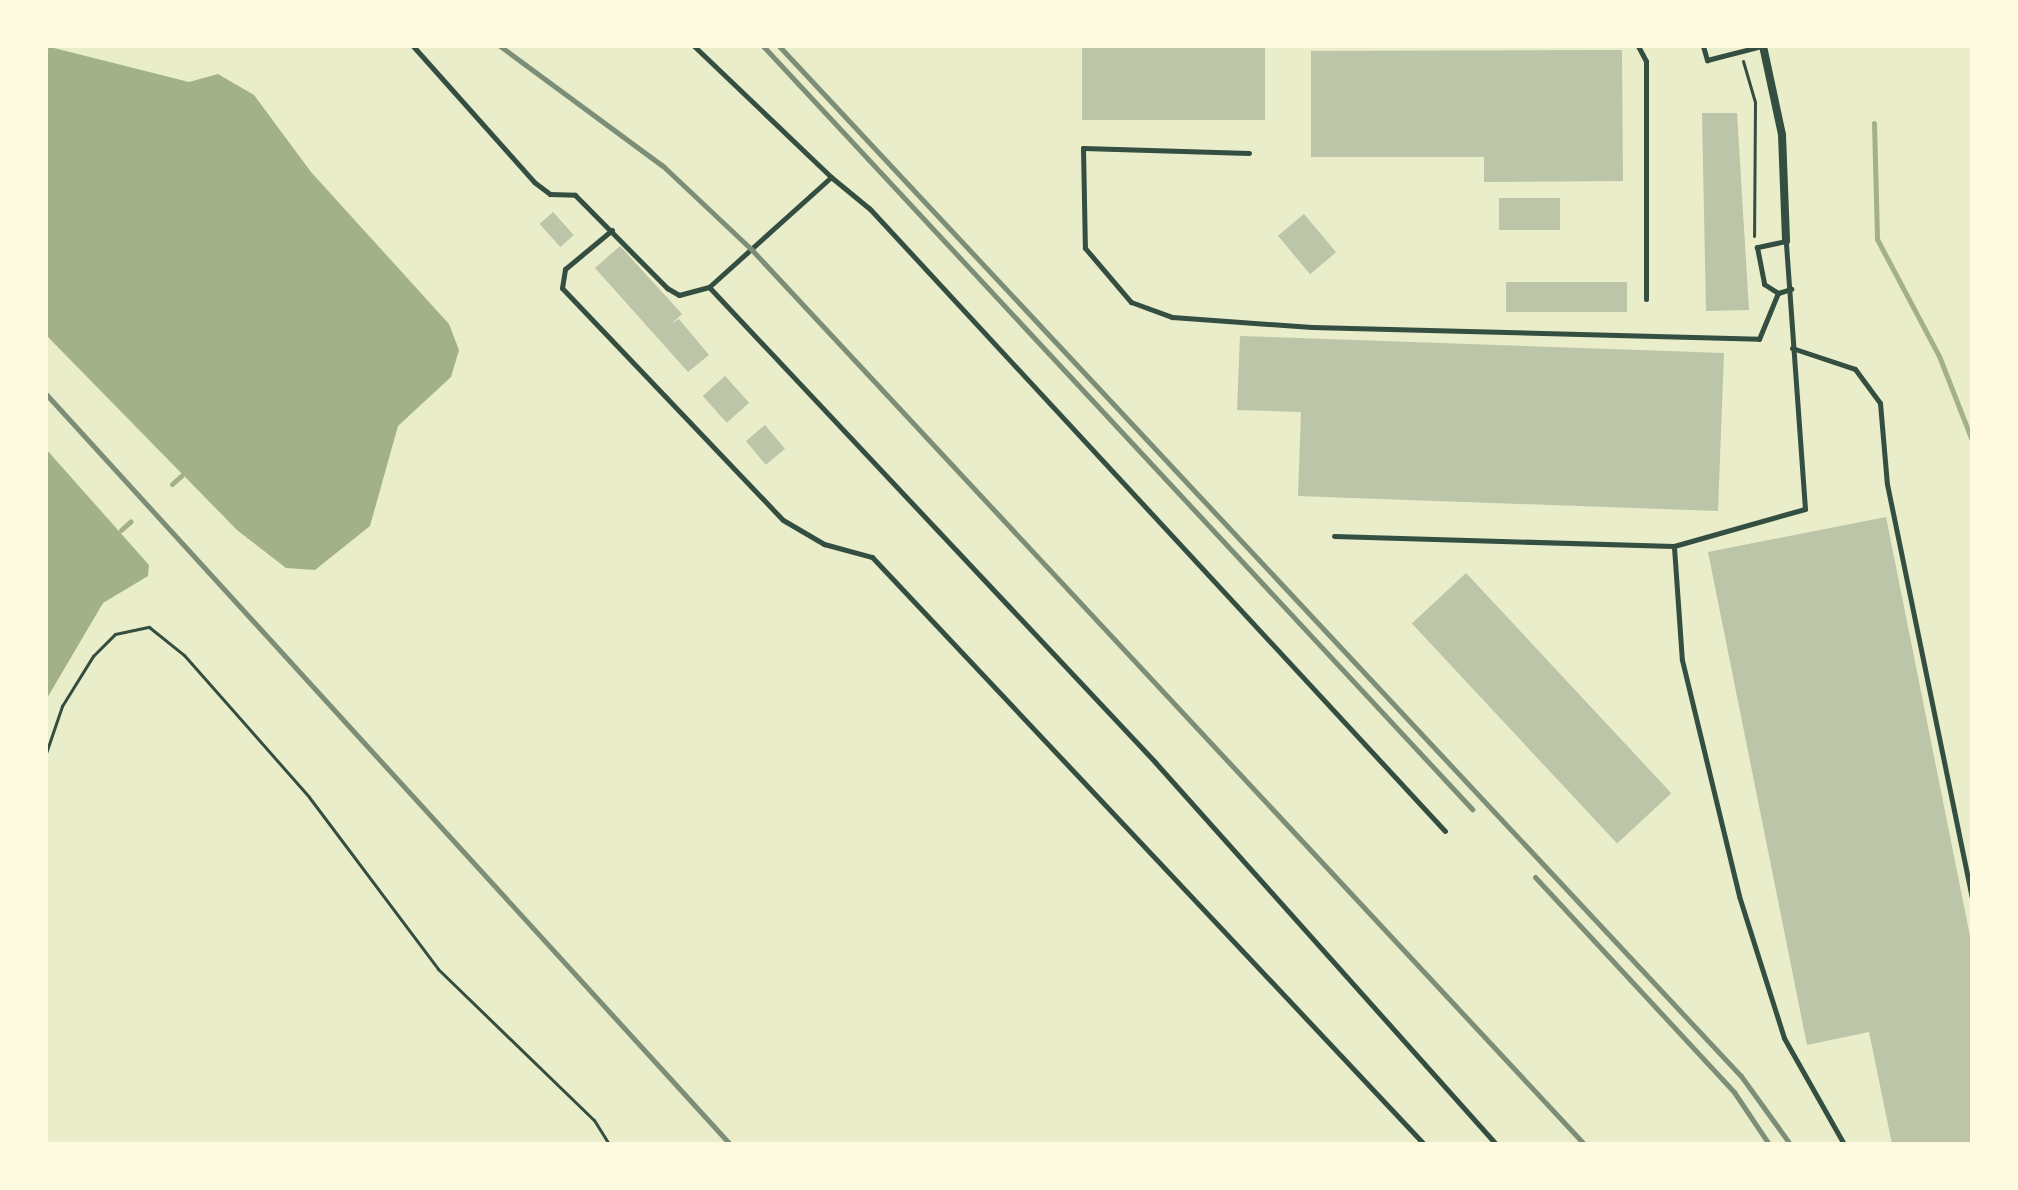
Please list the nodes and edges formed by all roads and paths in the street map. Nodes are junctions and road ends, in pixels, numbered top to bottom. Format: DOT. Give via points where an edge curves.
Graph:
graph roads {
  1 [pos="413,46"];
  2 [pos="694,46"];
  3 [pos="1638,46"];
  4 [pos="1703,46"];
  5 [pos="1762,46"];
  6 [pos="1740,51"];
  7 [pos="1249,153"];
  8 [pos="831,177"];
  9 [pos="612,230"];
  10 [pos="1786,241"];
  11 [pos="1757,247"];
  12 [pos="709,287"];
  13 [pos="1791,289"];
  14 [pos="1778,293"];
  15 [pos="1646,299"];
  16 [pos="1791,348"];
  17 [pos="1334,536"];
  18 [pos="1674,546"];
  19 [pos="46,753"];
  20 [pos="1445,831"];
  21 [pos="1972,897"];
  22 [pos="609,1144"];
  23 [pos="1424,1144"];
  24 [pos="1496,1144"];
  25 [pos="1844,1144"];
  1 -- 9 [label="lane" via="534,182 550,194 575,195"];
  2 -- 8 [label="lane"];
  3 -- 15 [label="lane" via="1646,61"];
  4 -- 6 [label="lane" via="1707,60"];
  5 -- 6 [label="lane"];
  5 -- 10 [label="street" via="1782,135"];
  6 -- 11 [label="path" via="1755,102"];
  7 -- 14 [label="lane" via="1083,148 1085,248 1131,302 1172,317 1312,327 1759,339"];
  8 -- 12 [label="lane"];
  8 -- 20 [label="lane" via="870,209"];
  9 -- 12 [label="lane" via="667,288 679,295"];
  9 -- 23 [label="lane" via="565,269 562,288 783,520 824,544 872,557"];
  10 -- 11 [label="lane"];
  10 -- 13 [label="lane"];
  11 -- 14 [label="lane" via="1764,284"];
  12 -- 24 [label="lane" via="1155,762"];
  13 -- 14 [label="lane"];
  13 -- 16 [label="lane"];
  16 -- 18 [label="lane" via="1805,509"];
  16 -- 21 [label="lane" via="1855,369 1880,403 1887,484"];
  17 -- 18 [label="lane"];
  18 -- 25 [label="lane" via="1682,660 1739,896 1784,1038"];
  19 -- 22 [label="path" via="62,706 115,634 149,627 184,655 309,797 438,969 594,1120"];
}
